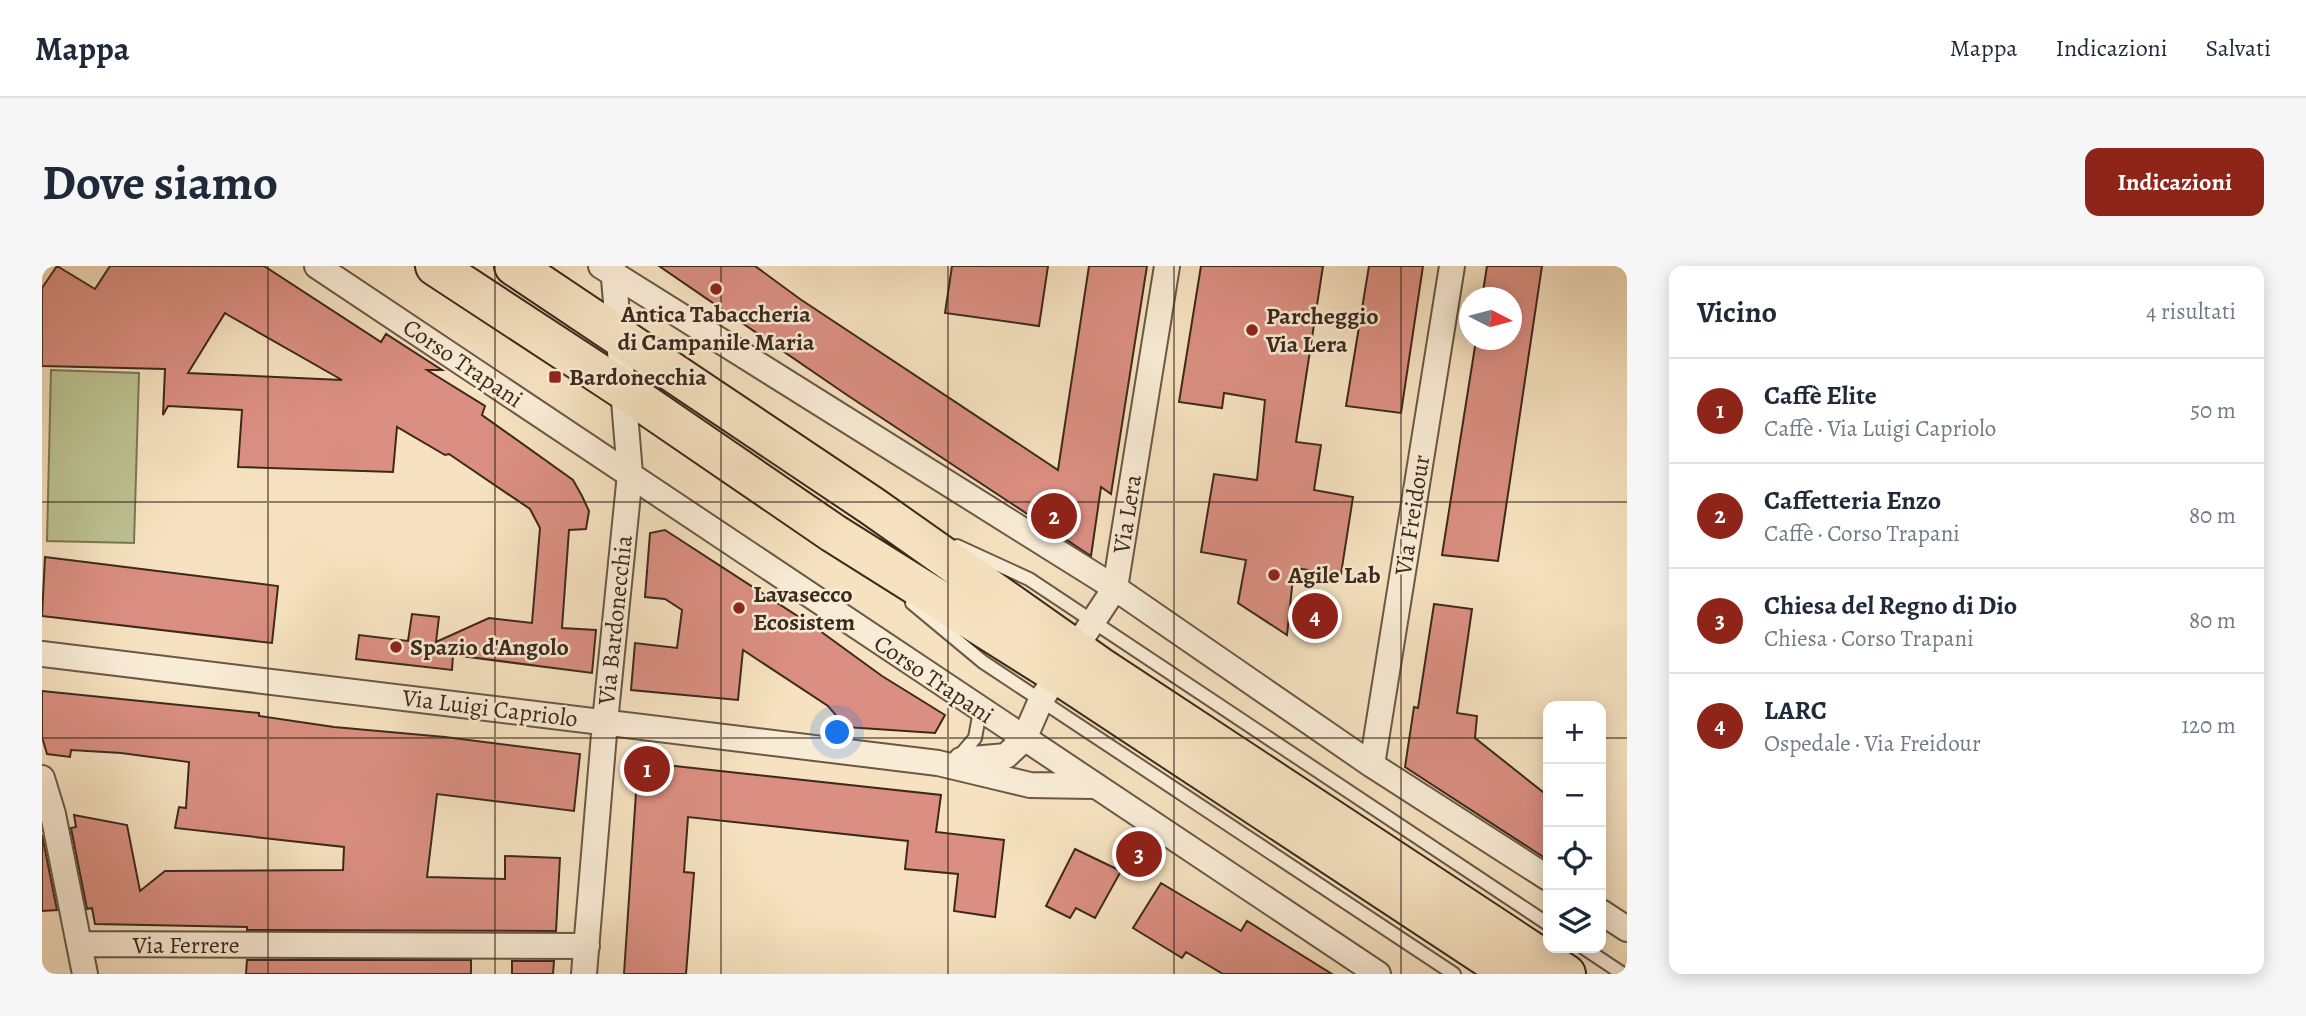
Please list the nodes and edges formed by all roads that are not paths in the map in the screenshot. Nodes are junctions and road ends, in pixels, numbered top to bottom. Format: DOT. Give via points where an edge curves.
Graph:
graph roads {
  1 [pos="317,266"];
  2 [pos="435,266"];
  3 [pos="514,266"];
  4 [pos="1167,266"];
  5 [pos="1452,266"];
  6 [pos="609,269"];
  7 [pos="619,335"];
  8 [pos="624,390"];
  9 [pos="630,474"];
  10 [pos="833,533"];
  11 [pos="1115,588"];
  12 [pos="42,654"];
  13 [pos="1066,661"];
  14 [pos="981,711"];
  15 [pos="605,722"];
  16 [pos="1024,739"];
  17 [pos="947,762"];
  18 [pos="1372,765"];
  19 [pos="42,778"];
  20 [pos="1094,786"];
  21 [pos="47,815"];
  22 [pos="1543,875"];
  23 [pos="1606,915"];
  24 [pos="1543,921"];
  25 [pos="1627,929"];
  26 [pos="79,944"];
  27 [pos="587,946"];
  28 [pos="1592,953"];
  29 [pos="85,974"];
  30 [pos="584,974"];
  31 [pos="1378,974"];
  32 [pos="1454,974"];
  33 [pos="1512,974"];
  34 [pos="1566,974"];
  35 [pos="1623,974"];
  1 -- 9 [label="street, Corso Trapani"];
  2 -- 8 [label="main road, Corso Trapani"];
  3 -- 7 [label="main road, Corso Trapani"];
  4 -- 11 [label="street, Via Lera"];
  5 -- 18 [label="street, Via Freidour"];
  6 -- 7 [label="street, Via Bardonecchia"];
  6 -- 11 [label="street"];
  7 -- 8 [label="street, Via Bardonecchia"];
  7 -- 13 [label="main road, Corso Trapani" via="872,506"];
  8 -- 9 [label="street, Via Bardonecchia"];
  8 -- 10 [label="main road, Corso Trapani"];
  9 -- 14 [label="street, Corso Trapani"];
  9 -- 15 [label="street, Via Bardonecchia"];
  10 -- 13 [label="main road, Corso Trapani"];
  10 -- 13 [label="lane, Corso Trapani" via="983,662"];
  11 -- 13 [label="street, Via Lera"];
  11 -- 18 [label="street"];
  12 -- 15 [label="street, Via Luigi Capriolo"];
  13 -- 16 [label="street, Via Lera"];
  13 -- 24 [label="lane, Corso Trapani"];
  13 -- 32 [label="lane, Corso Trapani"];
  13 -- 33 [label="main road, Corso Trapani"];
  13 -- 34 [label="main road, Corso Trapani"];
  14 -- 16 [label="street, Corso Trapani"];
  14 -- 17 [label="lane" via="975,738"];
  15 -- 17 [label="street, Via Luigi Capriolo"];
  15 -- 27 [label="street, Via Bardonecchia"];
  16 -- 17 [label="street, Via Luigi Capriolo" via="1006,756"];
  16 -- 20 [label="street, Corso Trapani"];
  17 -- 20 [label="street, Via Luigi Capriolo" via="1030,785"];
  18 -- 22 [label="street"];
  19 -- 21 [label="street"];
  20 -- 31 [label="street, Corso Trapani"];
  21 -- 26 [label="street"];
  23 -- 25 [label="street"];
  26 -- 27 [label="street, Via Ferrere"];
  26 -- 29 [label="street"];
  27 -- 30 [label="street, Via Bardonecchia"];
  28 -- 35 [label="lane"];
}
